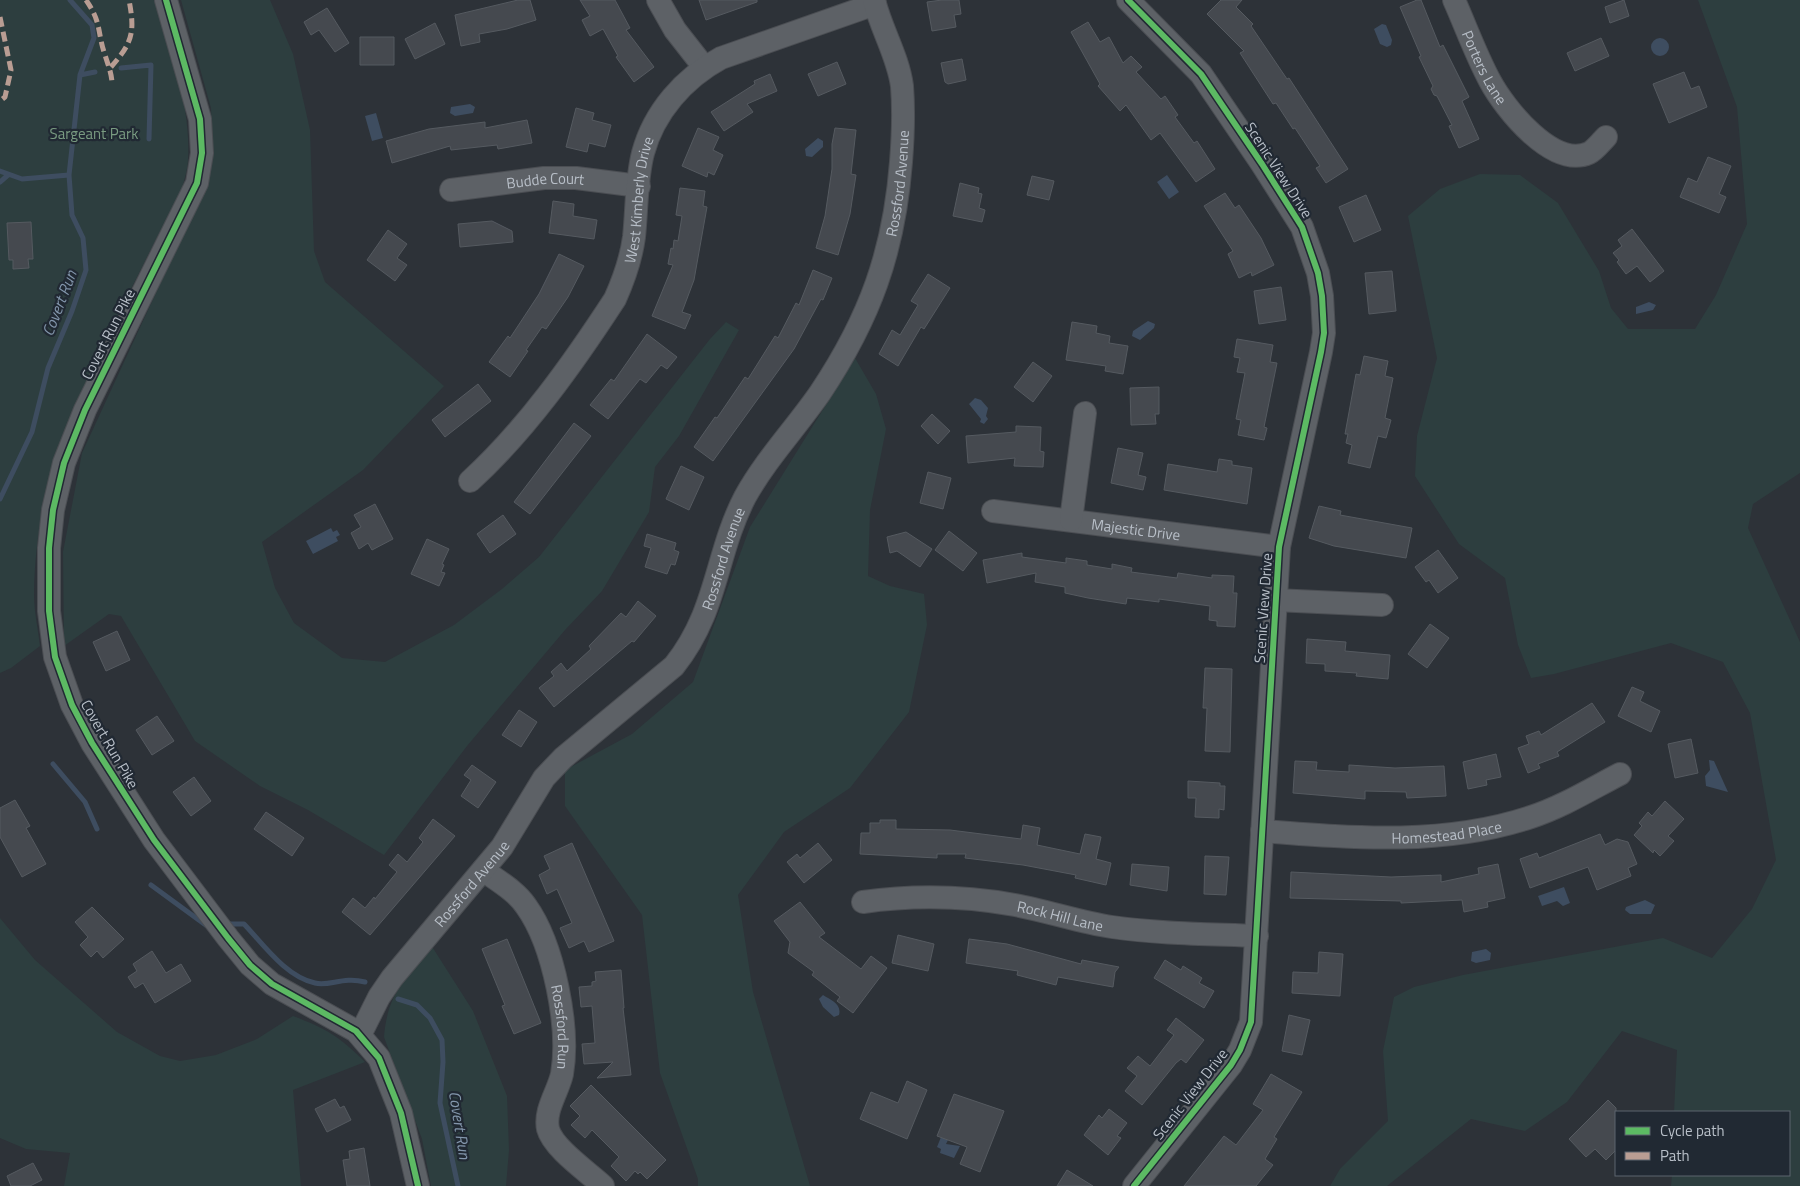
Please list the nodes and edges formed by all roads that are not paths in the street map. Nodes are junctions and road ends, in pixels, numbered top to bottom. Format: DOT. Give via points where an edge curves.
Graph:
graph roads {
  1 [pos="166,0"];
  2 [pos="658,0"];
  3 [pos="1128,0"];
  4 [pos="1454,0"];
  5 [pos="874,2"];
  6 [pos="704,67"];
  7 [pos="1606,137"];
  8 [pos="638,186"];
  9 [pos="451,190"];
  10 [pos="1085,413"];
  11 [pos="470,480"];
  12 [pos="993,511"];
  13 [pos="1071,520"];
  14 [pos="1279,547"];
  15 [pos="1275,600"];
  16 [pos="1382,605"];
  17 [pos="1620,774"];
  18 [pos="1262,831"];
  19 [pos="483,870"];
  20 [pos="863,902"];
  21 [pos="1257,936"];
  22 [pos="360,1035"];
  23 [pos="418,1186"];
  24 [pos="603,1186"];
  25 [pos="1134,1186"];
  1 -- 22 [label="street, Covert Run Pike" via="200,119 202,153 197,183 89,401 64,463 53,510 49,548 48,611 55,658 72,705 92,743 154,840 228,938 250,965 272,984"];
  2 -- 6 [label="street"];
  3 -- 14 [label="street, Scenic View Drive" via="1187,58 1212,89 1302,227 1318,273 1324,333"];
  4 -- 7 [label="street, Porters Lane" via="1491,82 1540,141 1566,154 1578,156 1591,152"];
  5 -- 6 [label="street, West Kimberly Drive"];
  5 -- 19 [label="street, Rossford Avenue" via="902,85 903,144 898,200 876,289 852,342 819,393 767,462 739,510 712,596 686,651 674,666 563,758 544,778 502,847"];
  6 -- 8 [label="street, West Kimberly Drive" via="688,80 652,128 643,153"];
  8 -- 9 [label="street, Budde Court" via="576,178 544,178"];
  8 -- 11 [label="street, West Kimberly Drive" via="630,260 615,299 527,420 490,463"];
  10 -- 13 [label="street"];
  12 -- 13 [label="street, Majestic Drive"];
  13 -- 14 [label="street, Majestic Drive"];
  14 -- 15 [label="street, Scenic View Drive"];
  15 -- 16 [label="street"];
  15 -- 18 [label="street, Scenic View Drive"];
  17 -- 18 [label="street, Homestead Place" via="1532,817 1451,833 1415,838"];
  18 -- 21 [label="street, Scenic View Drive"];
  19 -- 22 [label="street, Rossford Avenue" via="392,978"];
  19 -- 24 [label="street, Rossford Run" via="526,905 550,954 564,1058 548,1118 548,1130 556,1144"];
  20 -- 21 [label="street, Rock Hill Lane" via="930,897 972,900 1017,906 1111,927"];
  21 -- 25 [label="street, Scenic View Drive" via="1250,1022 1240,1050"];
  22 -- 23 [label="street, Covert Run Pike" via="379,1058 393,1092"];
}
